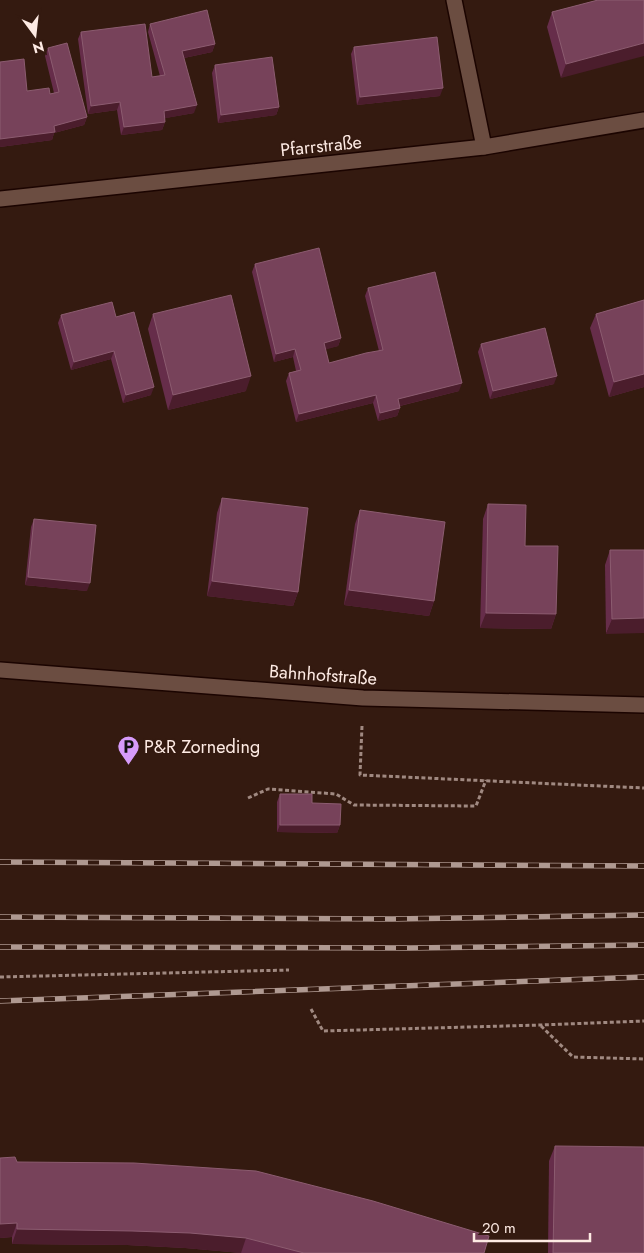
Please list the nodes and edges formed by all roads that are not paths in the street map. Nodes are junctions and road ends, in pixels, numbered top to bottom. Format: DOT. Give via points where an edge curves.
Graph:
graph roads {
  1 [pos="454,0"];
  2 [pos="644,120"];
  3 [pos="484,147"];
  4 [pos="0,199"];
  5 [pos="0,670"];
  6 [pos="644,705"];
  1 -- 3 [label="street"];
  2 -- 3 [label="street, Pfarrstraße"];
  3 -- 4 [label="street, Pfarrstraße"];
  5 -- 6 [label="street, Bahnhofstraße" via="363,698"];
}
